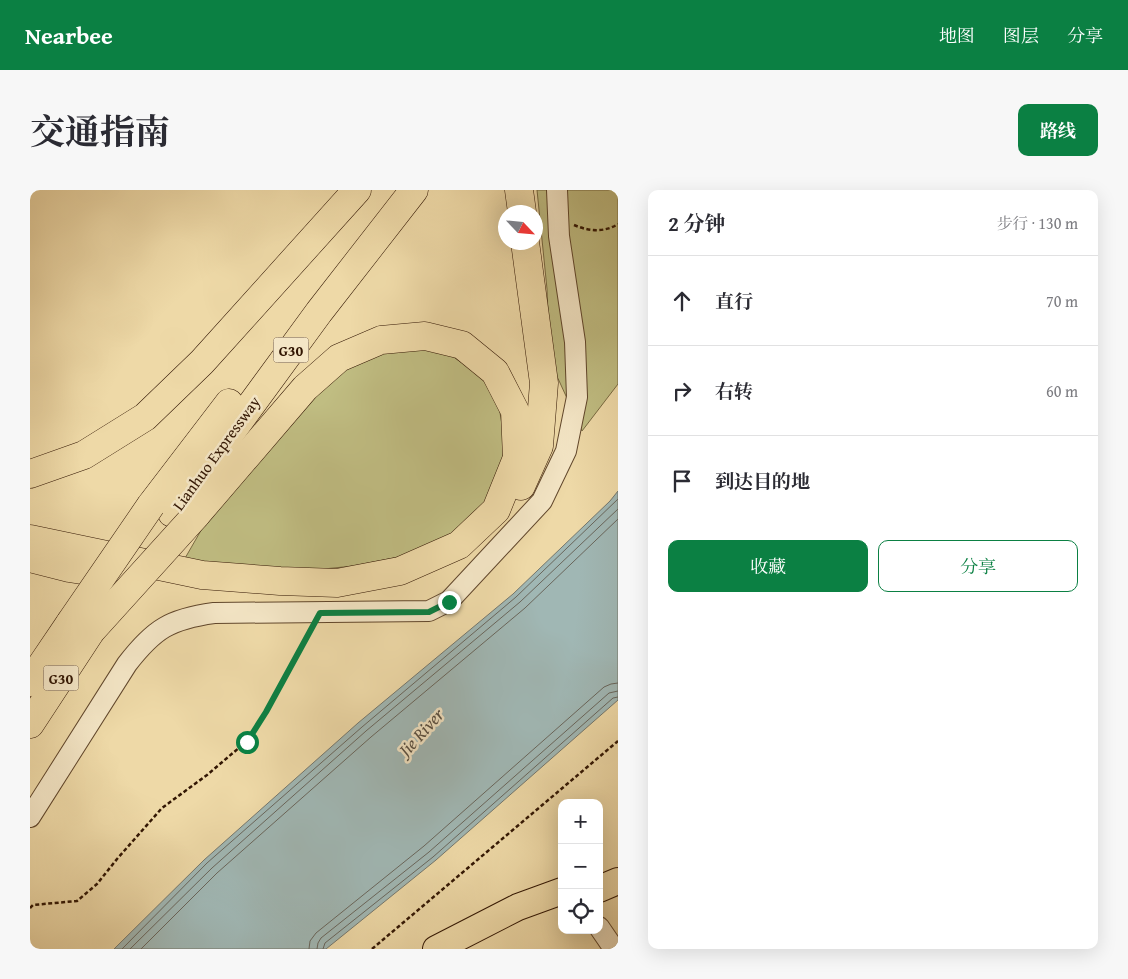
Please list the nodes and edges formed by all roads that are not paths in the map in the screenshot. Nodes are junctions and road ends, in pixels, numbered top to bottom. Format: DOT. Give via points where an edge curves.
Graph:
graph roads {
  1 [pos="357,190"];
  2 [pos="393,190"];
  3 [pos="414,190"];
  4 [pos="519,190"];
  5 [pos="557,190"];
  6 [pos="521,205"];
  7 [pos="526,250"];
  8 [pos="30,474"];
  9 [pos="173,511"];
  10 [pos="30,538"];
  11 [pos="30,558"];
  12 [pos="81,627"];
  13 [pos="30,682"];
  14 [pos="30,724"];
  15 [pos="30,817"];
  16 [pos="618,870"];
  17 [pos="603,875"];
  18 [pos="618,881"];
  19 [pos="603,887"];
  20 [pos="558,892"];
  21 [pos="558,906"];
  22 [pos="603,933"];
  23 [pos="436,949"];
  24 [pos="467,949"];
  25 [pos="614,949"];
  1 -- 8 [label="highway" via="202,362 145,416 84,455"];
  2 -- 9 [label="highway, Lianhuo Expressway / G30"];
  3 -- 9 [label="highway, Lianhuo Expressway / G30" via="318,312"];
  4 -- 6 [label="highway"];
  5 -- 15 [label="lane" via="575,342 577,397 566,451 542,501 449,602 429,612 214,613 188,617 164,627 143,643 127,664"];
  7 -- 11 [label="highway" via="544,383 539,446 511,506 472,550 419,576 356,596 294,598 205,591 69,568"];
  9 -- 10 [label="highway" via="339,358 381,340 425,336 462,345 495,372 515,412 517,458 496,510 459,545 400,571 338,583 202,575"];
  9 -- 12 [label="highway, bridge"];
  9 -- 12 [label="highway, Lianhuo Expressway / G30, bridge"];
  12 -- 13 [label="highway, Lianhuo Expressway / G30"];
  12 -- 14 [label="highway, Lianhuo Expressway / G30"];
  16 -- 17 [label="main road"];
  18 -- 19 [label="main road"];
  20 -- 23 [label="main road" via="518,907"];
  21 -- 24 [label="main road" via="518,921"];
  22 -- 25 [label="lane"];
}
